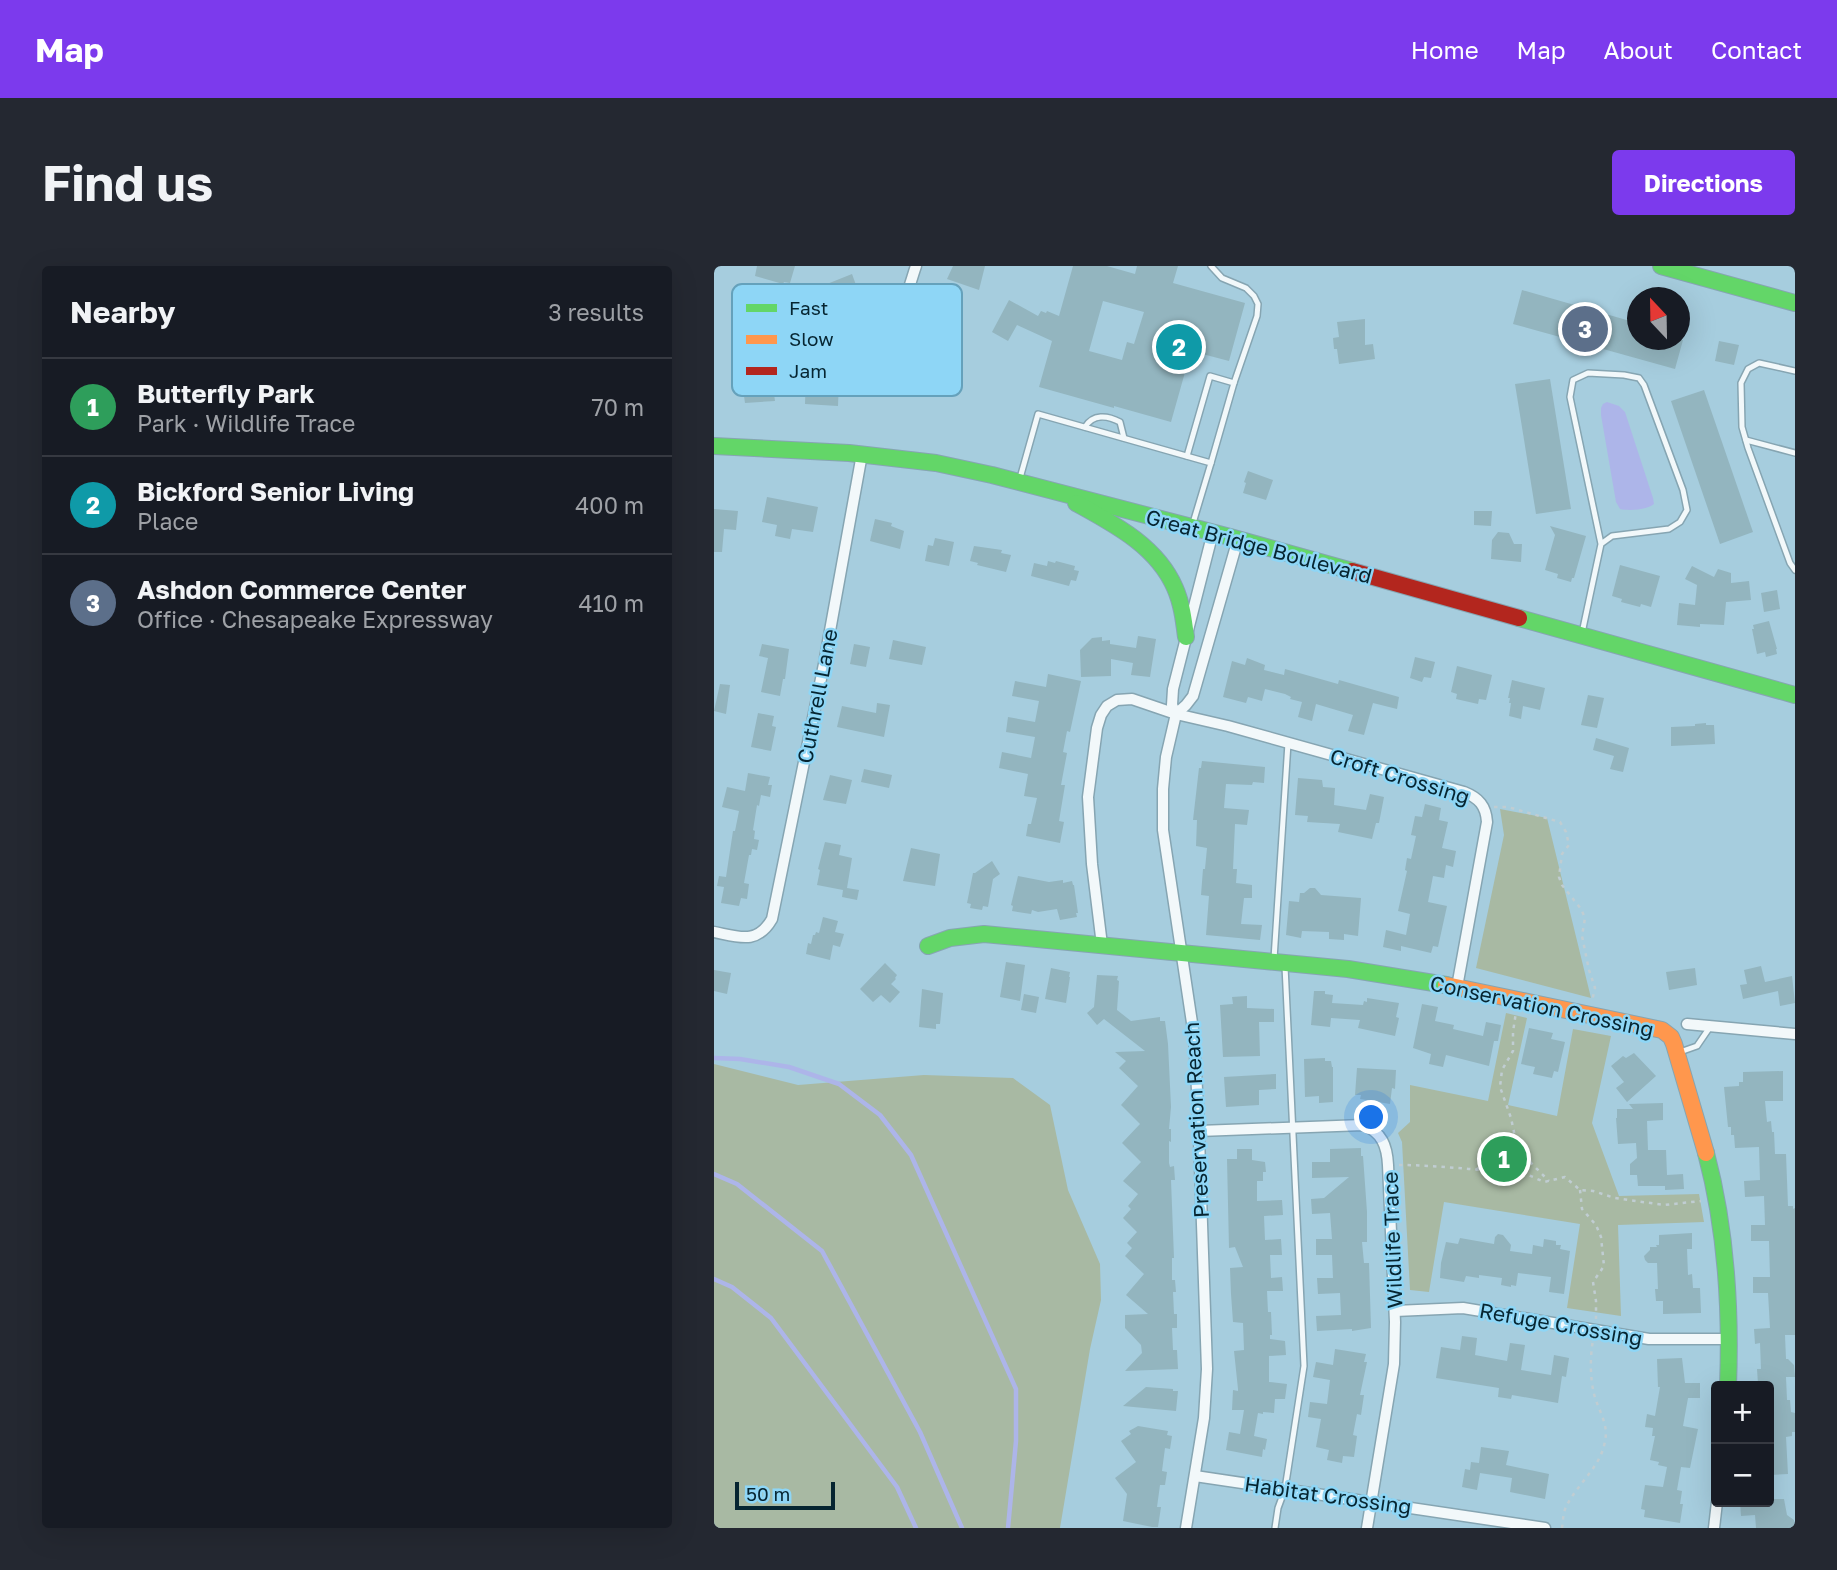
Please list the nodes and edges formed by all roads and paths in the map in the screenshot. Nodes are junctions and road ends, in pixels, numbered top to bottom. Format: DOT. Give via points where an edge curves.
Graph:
graph roads {
  1 [pos="916,266"];
  2 [pos="1211,266"];
  3 [pos="1661,266"];
  4 [pos="910,284"];
  5 [pos="1795,303"];
  6 [pos="1795,370"];
  7 [pos="1234,383"];
  8 [pos="1085,427"];
  9 [pos="1124,438"];
  10 [pos="1746,440"];
  11 [pos="714,446"];
  12 [pos="1795,453"];
  13 [pos="862,454"];
  14 [pos="1187,457"];
  15 [pos="1211,463"];
  16 [pos="1019,481"];
  17 [pos="1052,489"];
  18 [pos="1192,527"];
  19 [pos="1213,532"];
  20 [pos="1238,539"];
  21 [pos="1601,544"];
  22 [pos="1795,570"];
  23 [pos="1581,636"];
  24 [pos="1186,637"];
  25 [pos="1795,695"];
  26 [pos="1176,714"];
  27 [pos="1288,743"];
  28 [pos="1484,808"];
  29 [pos="714,932"];
  30 [pos="929,946"];
  31 [pos="1102,946"];
  32 [pos="1181,953"];
  33 [pos="1279,962"];
  34 [pos="1457,987"];
  35 [pos="1519,1000"];
  36 [pos="1589,1014"];
  37 [pos="1687,1024"];
  38 [pos="1710,1027"];
  39 [pos="1795,1034"];
  40 [pos="1677,1053"];
  41 [pos="1292,1127"];
  42 [pos="1199,1131"];
  43 [pos="1514,1134"];
  44 [pos="1530,1162"];
  45 [pos="1388,1164"];
  46 [pos="1476,1170"];
  47 [pos="1522,1172"];
  48 [pos="1549,1181"];
  49 [pos="1580,1190"];
  50 [pos="1716,1198"];
  51 [pos="1395,1311"];
  52 [pos="1594,1329"];
  53 [pos="1728,1339"];
  54 [pos="1728,1381"];
  55 [pos="1195,1475"];
  56 [pos="1285,1489"];
  57 [pos="1372,1501"];
  58 [pos="1716,1507"];
  59 [pos="1186,1528"];
  60 [pos="1275,1528"];
  61 [pos="1367,1528"];
  62 [pos="1545,1528"];
  63 [pos="1562,1528"];
  64 [pos="1714,1528"];
  1 -- 4 [label="street"];
  2 -- 7 [label="lane" via="1222,278 1246,288 1258,304"];
  3 -- 5 [label="main road"];
  6 -- 10 [label="lane" via="1759,363 1748,369 1741,383"];
  7 -- 14 [label="lane" via="1210,376"];
  7 -- 15 [label="lane"];
  8 -- 9 [label="lane"];
  8 -- 9 [label="lane" via="1098,416 1114,419 1120,422"];
  8 -- 16 [label="lane" via="1038,414"];
  9 -- 14 [label="lane"];
  10 -- 12 [label="lane"];
  10 -- 22 [label="lane"];
  11 -- 13 [label="main road, Great Bridge Boulevard"];
  13 -- 16 [label="main road, Great Bridge Boulevard" via="936,463"];
  13 -- 29 [label="street, Cuthrell Lane" via="772,919 760,934 749,937"];
  14 -- 15 [label="lane"];
  15 -- 18 [label="lane"];
  16 -- 17 [label="main road, Great Bridge Boulevard"];
  17 -- 18 [label="main road, Great Bridge Boulevard"];
  17 -- 24 [label="main road" via="1115,524 1152,553 1176,590"];
  18 -- 19 [label="main road, Great Bridge Boulevard"];
  19 -- 20 [label="main road, Great Bridge Boulevard"];
  19 -- 24 [label="street, Preservation Reach"];
  20 -- 23 [label="main road, Great Bridge Boulevard"];
  20 -- 26 [label="street, Preservation Reach" via="1193,696"];
  21 -- 21 [label="lane" via="1612,536 1669,529 1687,510 1644,385 1624,375 1588,373 1573,380 1570,397"];
  21 -- 23 [label="lane"];
  23 -- 25 [label="main road, Great Bridge Boulevard"];
  24 -- 26 [label="street, Preservation Reach" via="1172,689"];
  26 -- 27 [label="street, Croft Crossing"];
  26 -- 31 [label="street, Croft Crossing" via="1132,699 1117,700 1101,715 1088,797"];
  26 -- 32 [label="street, Preservation Reach" via="1166,757 1163,830"];
  27 -- 28 [label="street, Croft Crossing" via="1465,792"];
  27 -- 33 [label="lane"];
  28 -- 34 [label="street, Croft Crossing" via="1486,831"];
  28 -- 36 [label="path" via="1508,807 1564,826 1569,845 1562,854 1559,877 1585,918 1583,944 1595,988"];
  30 -- 31 [label="main road, Conservation Crossing" via="950,937 984,934"];
  31 -- 32 [label="main road, Conservation Crossing"];
  32 -- 33 [label="main road, Conservation Crossing"];
  32 -- 42 [label="street, Preservation Reach" via="1194,1036"];
  33 -- 34 [label="main road, Conservation Crossing"];
  33 -- 41 [label="lane"];
  34 -- 35 [label="main road, Conservation Crossing"];
  35 -- 36 [label="main road, Conservation Crossing"];
  35 -- 43 [label="path" via="1513,1051 1500,1080"];
  36 -- 40 [label="main road, Conservation Crossing" via="1662,1030 1671,1037"];
  37 -- 38 [label="street"];
  38 -- 39 [label="street"];
  38 -- 40 [label="lane" via="1696,1045"];
  40 -- 50 [label="main road, Conservation Crossing"];
  41 -- 42 [label="street, Wildlife Trace"];
  41 -- 45 [label="street, Wildlife Trace" via="1371,1128 1386,1147"];
  41 -- 56 [label="lane" via="1304,1366"];
  42 -- 55 [label="street, Preservation Reach" via="1207,1369"];
  43 -- 44 [label="path"];
  43 -- 46 [label="path"];
  44 -- 47 [label="path"];
  44 -- 48 [label="path"];
  45 -- 46 [label="path"];
  45 -- 51 [label="street, Wildlife Trace"];
  46 -- 47 [label="path"];
  47 -- 48 [label="path"];
  48 -- 49 [label="path" via="1565,1177"];
  49 -- 50 [label="path" via="1664,1205"];
  49 -- 52 [label="path" via="1583,1212 1600,1232 1604,1264 1593,1282"];
  50 -- 53 [label="main road, Conservation Crossing" via="1724,1244"];
  51 -- 52 [label="street, Refuge Crossing" via="1463,1308"];
  51 -- 57 [label="street, Wildlife Trace" via="1394,1364"];
  52 -- 53 [label="street, Refuge Crossing" via="1649,1339"];
  52 -- 63 [label="path" via="1592,1382 1605,1422 1605,1444 1565,1508"];
  53 -- 54 [label="main road, Conservation Crossing"];
  55 -- 56 [label="street, Habitat Crossing"];
  55 -- 59 [label="street, Preservation Reach"];
  56 -- 57 [label="street, Habitat Crossing"];
  56 -- 60 [label="lane"];
  57 -- 61 [label="street, Wildlife Trace"];
  57 -- 62 [label="street, Habitat Crossing"];
  58 -- 64 [label="street"];
}
